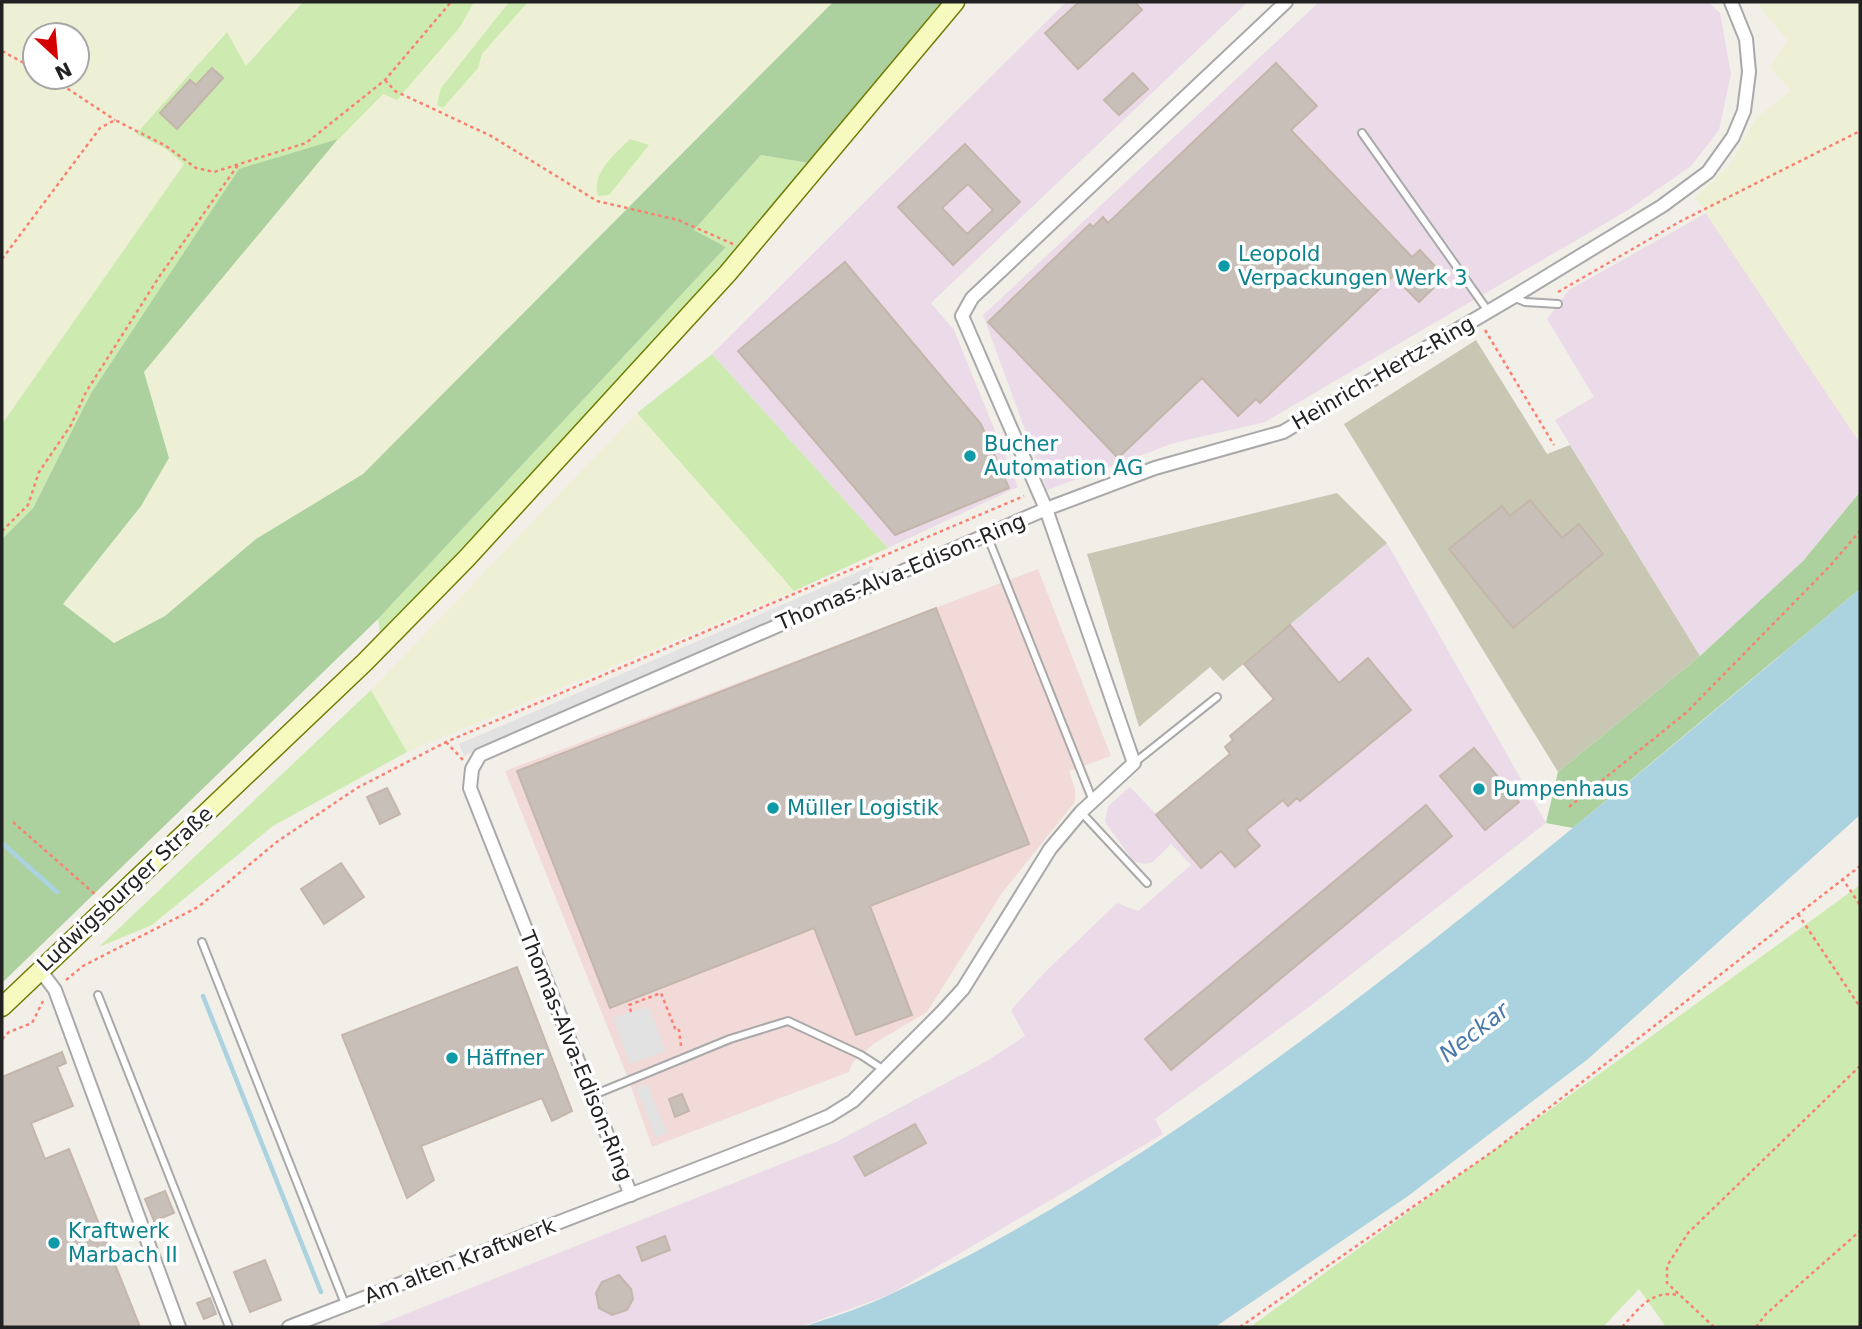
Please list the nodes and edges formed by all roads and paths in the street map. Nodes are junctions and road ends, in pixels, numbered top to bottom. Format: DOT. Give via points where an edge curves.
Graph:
graph roads {
  1 [pos="451,2"];
  2 [pos="955,2"];
  3 [pos="1286,2"];
  4 [pos="1731,2"];
  5 [pos="2,51"];
  6 [pos="21,61"];
  7 [pos="385,80"];
  8 [pos="71,91"];
  9 [pos="115,120"];
  10 [pos="1860,131"];
  11 [pos="1362,132"];
  12 [pos="238,165"];
  13 [pos="746,251"];
  14 [pos="2,259"];
  15 [pos="1513,297"];
  16 [pos="1539,303"];
  17 [pos="1558,304"];
  18 [pos="1483,315"];
  19 [pos="1554,445"];
  20 [pos="1037,490"];
  21 [pos="1046,509"];
  22 [pos="2,531"];
  23 [pos="1860,531"];
  24 [pos="987,535"];
  25 [pos="1217,697"];
  26 [pos="446,742"];
  27 [pos="1134,764"];
  28 [pos="472,769"];
  29 [pos="1093,801"];
  30 [pos="1569,807"];
  31 [pos="1081,812"];
  32 [pos="13,822"];
  33 [pos="1860,866"];
  34 [pos="1842,878"];
  35 [pos="1147,883"];
  36 [pos="1860,905"];
  37 [pos="108,906"];
  38 [pos="1797,913"];
  39 [pos="202,942"];
  40 [pos="40,970"];
  41 [pos="55,990"];
  42 [pos="98,995"];
  43 [pos="2,1007"];
  44 [pos="1860,1007"];
  45 [pos="631,1012"];
  46 [pos="2,1039"];
  47 [pos="670,1064"];
  48 [pos="1860,1066"];
  49 [pos="884,1070"];
  50 [pos="591,1097"];
  51 [pos="631,1195"];
  52 [pos="1860,1231"];
  53 [pos="1679,1295"];
  54 [pos="345,1304"];
  55 [pos="179,1327"];
  56 [pos="229,1327"];
  57 [pos="289,1327"];
  58 [pos="1240,1327"];
  59 [pos="1622,1327"];
  60 [pos="1714,1327"];
  61 [pos="1756,1327"];
  1 -- 7 [label="path"];
  2 -- 13 [label="main road, Ludwigsburger Straße"];
  3 -- 20 [label="street" via="972,298 962,316"];
  4 -- 15 [label="street, Heinrich-Hertz-Ring" via="1746,39 1749,72 1744,111 1733,137 1708,172 1662,206"];
  5 -- 6 [label="path"];
  7 -- 12 [label="path" via="306,143"];
  7 -- 13 [label="path" via="395,91 491,136 597,201 678,220"];
  8 -- 9 [label="path"];
  9 -- 12 [label="path" via="166,146 196,168 214,172"];
  9 -- 14 [label="path" via="100,128"];
  10 -- 16 [label="path" via="1681,221"];
  11 -- 18 [label="lane"];
  12 -- 22 [label="path" via="159,276 86,392 71,425 39,472 28,505"];
  13 -- 37 [label="main road, Ludwigsburger Straße" via="467,558 365,662"];
  15 -- 16 [label="lane"];
  15 -- 18 [label="street, Heinrich-Hertz-Ring"];
  16 -- 17 [label="lane"];
  18 -- 19 [label="path"];
  18 -- 21 [label="street, Heinrich-Hertz-Ring" via="1283,432 1155,468"];
  20 -- 21 [label="street"];
  20 -- 26 [label="path"];
  21 -- 24 [label="street, Thomas-Alva-Edison-Ring"];
  21 -- 27 [label="street, Thomas-Alva-Edison-Ring"];
  23 -- 30 [label="path" via="1687,712"];
  24 -- 28 [label="street, Thomas-Alva-Edison-Ring" via="480,755"];
  24 -- 29 [label="lane"];
  25 -- 27 [label="lane"];
  26 -- 28 [label="path"];
  26 -- 41 [label="path" via="357,788 278,841 198,907 83,966"];
  27 -- 29 [label="street, Thomas-Alva-Edison-Ring"];
  28 -- 50 [label="street, Thomas-Alva-Edison-Ring" via="471,788"];
  29 -- 31 [label="street, Thomas-Alva-Edison-Ring"];
  31 -- 35 [label="lane"];
  31 -- 49 [label="street, Thomas-Alva-Edison-Ring" via="1021,890 962,989"];
  32 -- 37 [label="path"];
  33 -- 34 [label="path"];
  34 -- 36 [label="path"];
  34 -- 38 [label="path"];
  37 -- 40 [label="main road, Ludwigsburger Straße"];
  38 -- 44 [label="path"];
  38 -- 58 [label="path" via="1496,1149"];
  39 -- 54 [label="lane"];
  40 -- 41 [label="street"];
  40 -- 43 [label="main road, Ludwigsburger Straße"];
  41 -- 46 [label="path" via="41,1003 32,1023"];
  41 -- 55 [label="street"];
  42 -- 56 [label="lane"];
  45 -- 47 [label="path" via="629,1005 661,993 682,1039 681,1047 668,1059"];
  47 -- 49 [label="lane" via="788,1021"];
  47 -- 50 [label="lane"];
  48 -- 53 [label="path" via="1688,1233 1667,1266 1667,1283"];
  49 -- 51 [label="street, Thomas-Alva-Edison-Ring" via="853,1101 829,1116"];
  50 -- 51 [label="street, Thomas-Alva-Edison-Ring"];
  51 -- 54 [label="street, Am alten Kraftwerk"];
  52 -- 61 [label="path"];
  53 -- 59 [label="path" via="1663,1292"];
  53 -- 60 [label="path"];
  54 -- 57 [label="street, Am alten Kraftwerk"];
}
